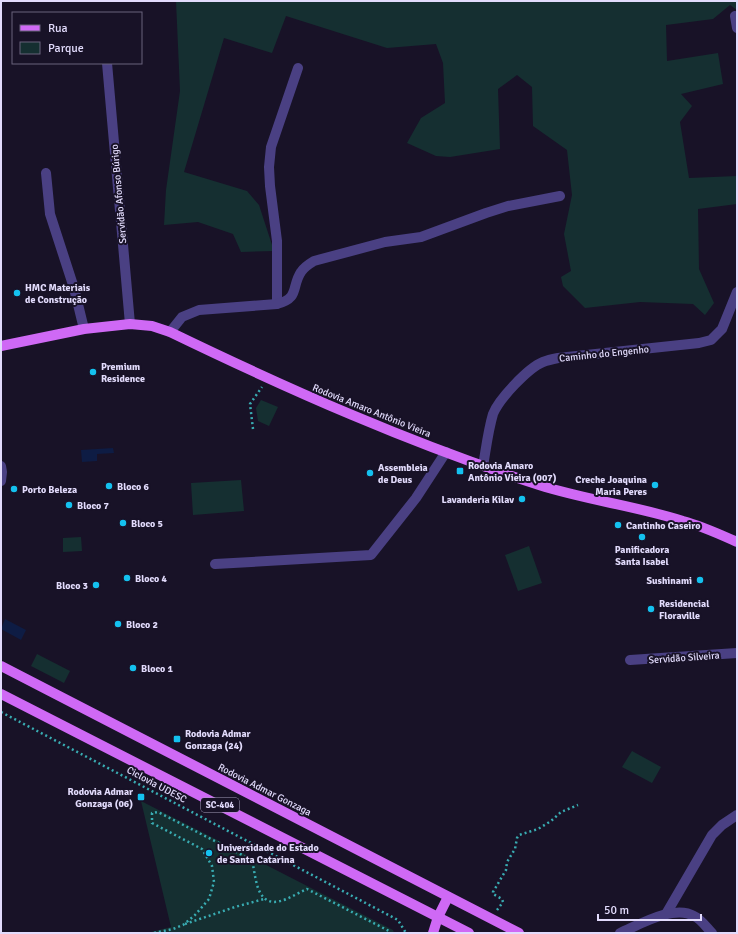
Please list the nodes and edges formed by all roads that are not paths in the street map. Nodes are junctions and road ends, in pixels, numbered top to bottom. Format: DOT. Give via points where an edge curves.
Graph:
graph roads {
  1 [pos="735,16"];
  2 [pos="737,28"];
  3 [pos="107,64"];
  4 [pos="298,68"];
  5 [pos="46,173"];
  6 [pos="560,196"];
  7 [pos="737,292"];
  8 [pos="277,304"];
  9 [pos="130,324"];
  10 [pos="84,329"];
  11 [pos="170,332"];
  12 [pos="1,346"];
  13 [pos="446,452"];
  14 [pos="1,466"];
  15 [pos="482,466"];
  16 [pos="1,480"];
  17 [pos="737,542"];
  18 [pos="215,564"];
  19 [pos="737,653"];
  20 [pos="630,660"];
  21 [pos="1,666"];
  22 [pos="1,694"];
  23 [pos="737,815"];
  24 [pos="448,897"];
  25 [pos="666,914"];
  26 [pos="438,917"];
  27 [pos="433,933"];
  28 [pos="469,933"];
  29 [pos="519,933"];
  30 [pos="620,933"];
  31 [pos="712,933"];
  1 -- 2 [label="street"];
  3 -- 9 [label="street, Servidão Afonso Búrigo"];
  4 -- 8 [label="street" via="271,147 269,166 277,241"];
  5 -- 10 [label="street" via="50,214"];
  6 -- 8 [label="street" via="508,206 421,237 385,242 314,262 300,272 292,296"];
  7 -- 15 [label="street, Caminho do Engenho" via="722,329 711,340 542,362 498,404 493,415"];
  8 -- 11 [label="street" via="199,310 182,317"];
  9 -- 10 [label="main road, Rodovia Amaro Antônio Vieira"];
  9 -- 11 [label="main road, Rodovia Amaro Antônio Vieira" via="152,326"];
  10 -- 12 [label="main road, Rodovia Amaro Antônio Vieira"];
  11 -- 13 [label="main road, Rodovia Amaro Antônio Vieira" via="341,411"];
  13 -- 15 [label="main road, Rodovia Amaro Antônio Vieira"];
  13 -- 18 [label="street" via="416,498 371,555"];
  14 -- 16 [label="street"];
  15 -- 17 [label="main road, Rodovia Amaro Antônio Vieira" via="553,490 685,521"];
  19 -- 20 [label="street, Servidão Silveira"];
  21 -- 24 [label="main road, Rodovia Admar Gonzaga / SC-404"];
  22 -- 26 [label="main road, SC-404"];
  23 -- 25 [label="street" via="712,834"];
  24 -- 26 [label="main road"];
  24 -- 29 [label="main road, Rodovia Admar Gonzaga / SC-404"];
  25 -- 30 [label="street"];
  25 -- 31 [label="street" via="686,912 695,916"];
  26 -- 27 [label="main road"];
  26 -- 28 [label="main road, SC-404"];
}
